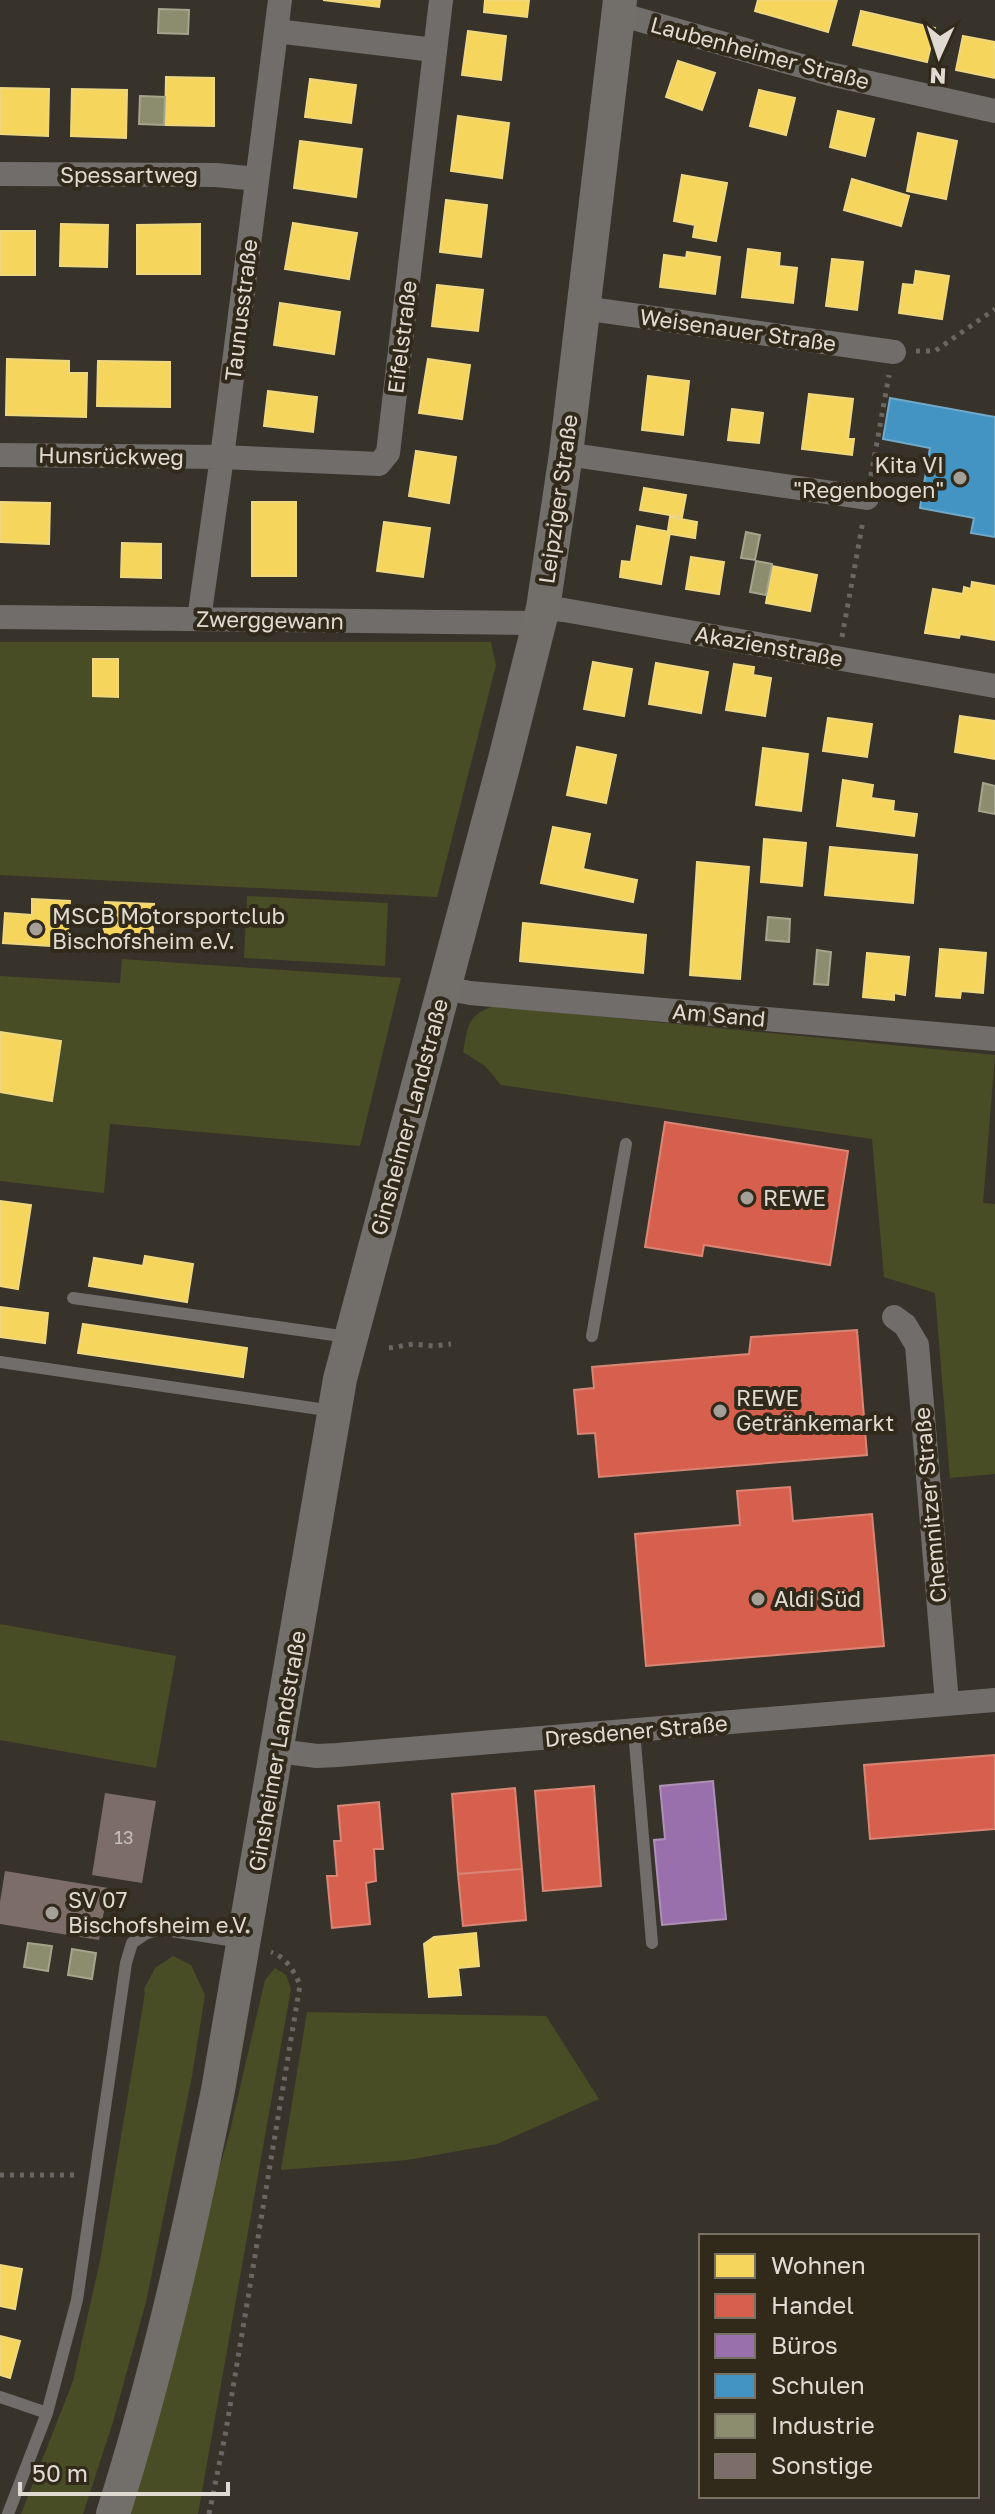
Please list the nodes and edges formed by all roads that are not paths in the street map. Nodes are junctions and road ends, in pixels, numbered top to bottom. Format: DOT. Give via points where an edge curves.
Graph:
graph roads {
  1 [pos="280,0"];
  2 [pos="441,0"];
  3 [pos="619,7"];
  4 [pos="276,31"];
  5 [pos="434,50"];
  6 [pos="995,111"];
  7 [pos="0,174"];
  8 [pos="257,179"];
  9 [pos="583,308"];
  10 [pos="894,352"];
  11 [pos="566,454"];
  12 [pos="0,455"];
  13 [pos="222,457"];
  14 [pos="867,498"];
  15 [pos="541,615"];
  16 [pos="0,617"];
  17 [pos="199,619"];
  18 [pos="995,686"];
  19 [pos="444,988"];
  20 [pos="995,1039"];
  21 [pos="626,1144"];
  22 [pos="73,1298"];
  23 [pos="894,1317"];
  24 [pos="592,1336"];
  25 [pos="351,1338"];
  26 [pos="0,1362"];
  27 [pos="335,1411"];
  28 [pos="995,1700"];
  29 [pos="947,1703"];
  30 [pos="634,1731"];
  31 [pos="278,1751"];
  32 [pos="243,1942"];
  33 [pos="652,1943"];
  34 [pos="0,2397"];
  35 [pos="47,2413"];
  36 [pos="8,2514"];
  37 [pos="113,2514"];
  1 -- 4 [label="street, Taunusstraße"];
  2 -- 5 [label="street, Eifelstraße"];
  3 -- 6 [label="street, Laubenheimer Straße" via="830,74"];
  3 -- 9 [label="main road, Leipziger Straße"];
  4 -- 5 [label="street"];
  4 -- 8 [label="street, Taunusstraße"];
  5 -- 13 [label="street, Eifelstraße" via="388,453 379,464"];
  7 -- 8 [label="street, Spessartweg"];
  8 -- 13 [label="street, Taunusstraße"];
  9 -- 10 [label="street, Weisenauer Straße"];
  9 -- 11 [label="main road, Leipziger Straße"];
  11 -- 14 [label="street"];
  11 -- 15 [label="main road, Leipziger Straße"];
  12 -- 13 [label="street, Hunsrückweg"];
  13 -- 17 [label="street, Taunusstraße"];
  15 -- 17 [label="street, Zwerggewann"];
  15 -- 18 [label="street, Akazienstraße" via="564,610"];
  15 -- 19 [label="main road, Leipziger Straße"];
  16 -- 17 [label="street, Zwerggewann"];
  19 -- 20 [label="street, Am Sand"];
  19 -- 25 [label="main road, Ginsheimer Landstraße"];
  21 -- 24 [label="lane"];
  22 -- 25 [label="lane"];
  23 -- 29 [label="street, Chemnitzer Straße" via="917,1345"];
  25 -- 27 [label="main road, Ginsheimer Landstraße"];
  26 -- 27 [label="lane"];
  27 -- 31 [label="main road, Ginsheimer Landstraße"];
  28 -- 29 [label="street, Dresdener Straße"];
  29 -- 30 [label="street, Dresdener Straße"];
  30 -- 31 [label="street, Dresdener Straße" via="337,1755"];
  30 -- 33 [label="lane"];
  31 -- 32 [label="main road, Ginsheimer Landstraße"];
  32 -- 35 [label="lane" via="159,1929 132,1943 77,2300"];
  32 -- 37 [label="main road, Ginsheimer Landstraße" via="195,2204"];
  34 -- 35 [label="lane"];
  35 -- 36 [label="lane"];
}
